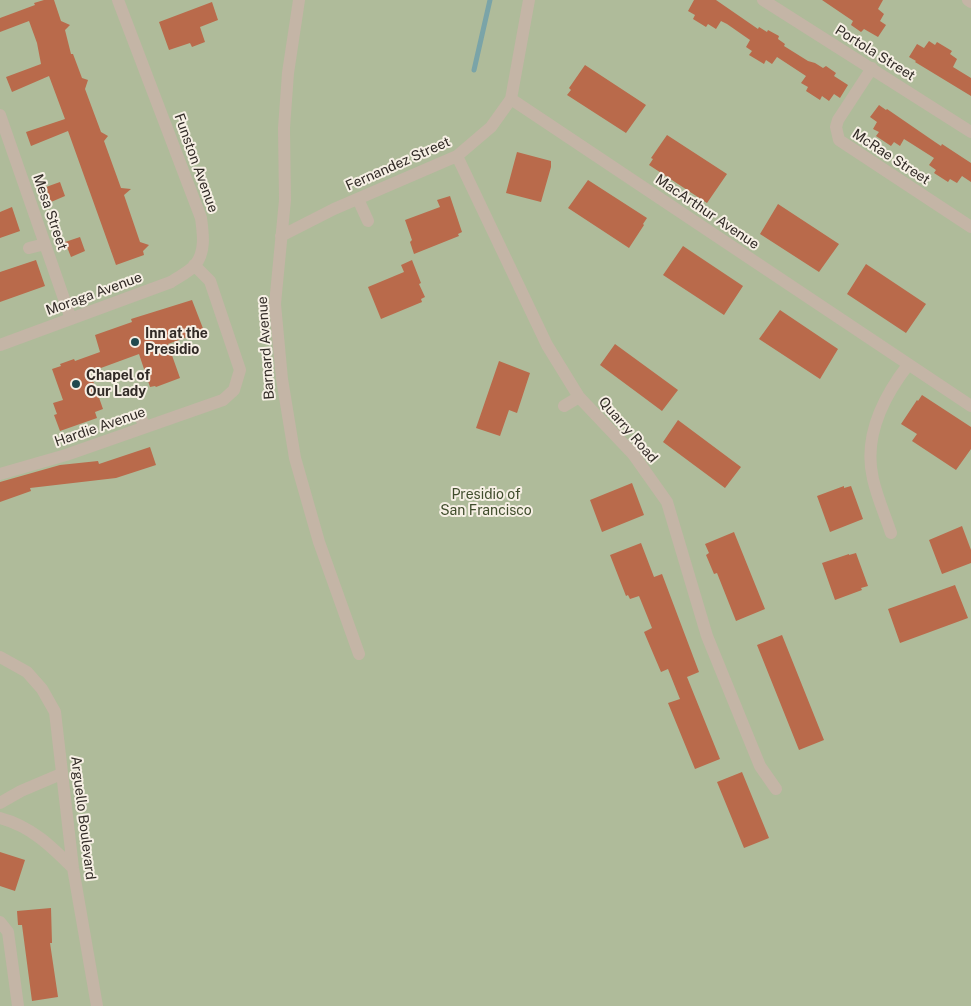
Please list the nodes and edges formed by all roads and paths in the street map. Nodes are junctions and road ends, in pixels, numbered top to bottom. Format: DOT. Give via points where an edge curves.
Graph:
graph roads {
  1 [pos="118,0"];
  2 [pos="299,0"];
  3 [pos="528,0"];
  4 [pos="763,0"];
  5 [pos="872,68"];
  6 [pos="511,99"];
  7 [pos="0,115"];
  8 [pos="971,132"];
  9 [pos="457,156"];
  10 [pos="358,199"];
  11 [pos="368,221"];
  12 [pos="971,227"];
  13 [pos="281,236"];
  14 [pos="45,244"];
  15 [pos="29,248"];
  16 [pos="194,265"];
  17 [pos="71,319"];
  18 [pos="0,345"];
  19 [pos="908,365"];
  20 [pos="579,397"];
  21 [pos="564,406"];
  22 [pos="971,406"];
  23 [pos="0,474"];
  24 [pos="891,534"];
  25 [pos="359,654"];
  26 [pos="0,656"];
  27 [pos="61,774"];
  28 [pos="776,789"];
  29 [pos="0,803"];
  30 [pos="0,818"];
  31 [pos="73,868"];
  32 [pos="0,922"];
  33 [pos="18,1006"];
  34 [pos="96,1006"];
  1 -- 16 [label="street, Funston Avenue" via="201,218 204,241"];
  2 -- 13 [label="street, Barnard Avenue" via="288,73"];
  3 -- 6 [label="street"];
  4 -- 5 [label="street, Portola Street"];
  5 -- 8 [label="street, Portola Street"];
  5 -- 12 [label="street, McRae Street" via="838,120 838,140"];
  6 -- 9 [label="street, Fernandez Street" via="491,127"];
  6 -- 19 [label="street, MacArthur Avenue"];
  7 -- 14 [label="street, Mesa Street"];
  9 -- 10 [label="street, Fernandez Street"];
  9 -- 20 [label="street, Quarry Road" via="547,345"];
  10 -- 11 [label="street"];
  10 -- 13 [label="street, Fernandez Street"];
  13 -- 25 [label="street, Barnard Avenue" via="275,304 294,458 319,542"];
  14 -- 15 [label="street"];
  14 -- 17 [label="street, Mesa Street"];
  16 -- 17 [label="street, Moraga Avenue" via="171,282"];
  16 -- 23 [label="street, Hardie Avenue" via="210,281 240,370 234,390 223,400 142,422 66,455"];
  17 -- 18 [label="street, Moraga Avenue"];
  19 -- 22 [label="street, MacArthur Avenue"];
  19 -- 24 [label="street" via="887,395 873,435 873,478"];
  20 -- 21 [label="street"];
  20 -- 28 [label="street, Quarry Road" via="633,454 667,502 707,636 760,766"];
  26 -- 27 [label="street, Arguello Boulevard" via="27,672 42,689 54,712"];
  27 -- 29 [label="street"];
  27 -- 31 [label="street, Arguello Boulevard"];
  30 -- 31 [label="street" via="28,828"];
  31 -- 34 [label="street, Arguello Boulevard"];
  32 -- 33 [label="street" via="8,932"];
}
